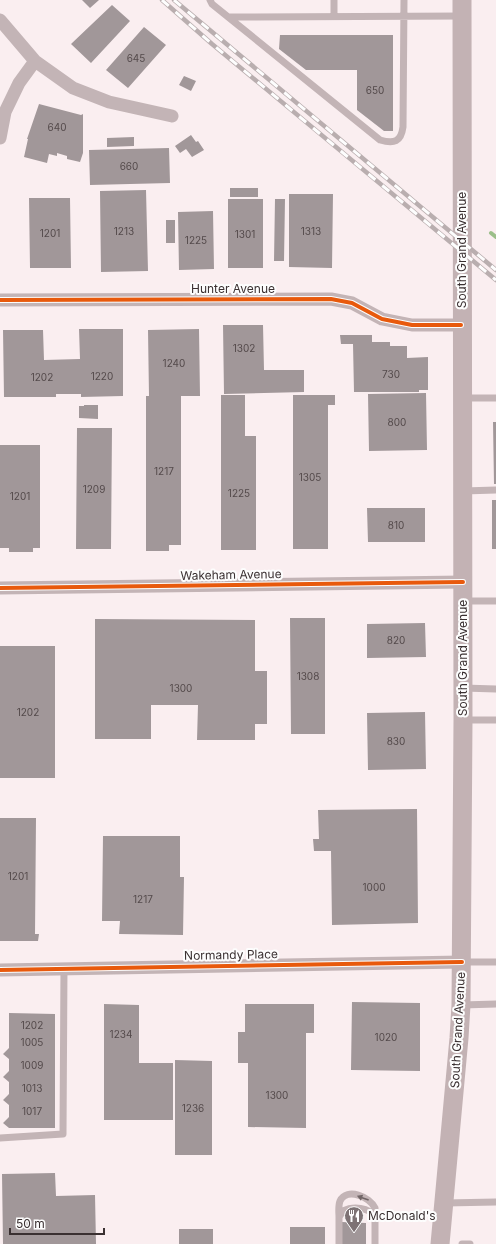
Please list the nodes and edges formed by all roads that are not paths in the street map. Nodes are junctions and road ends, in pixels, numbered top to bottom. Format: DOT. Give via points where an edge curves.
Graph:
graph roads {
  1 [pos="210,0"];
  2 [pos="334,0"];
  3 [pos="404,0"];
  4 [pos="462,8"];
  5 [pos="334,16"];
  6 [pos="404,16"];
  7 [pos="229,17"];
  8 [pos="0,20"];
  9 [pos="35,61"];
  10 [pos="172,116"];
  11 [pos="0,138"];
  12 [pos="0,300"];
  13 [pos="461,325"];
  14 [pos="462,398"];
  15 [pos="496,398"];
  16 [pos="496,490"];
  17 [pos="463,491"];
  18 [pos="463,582"];
  19 [pos="0,588"];
  20 [pos="463,601"];
  21 [pos="496,601"];
  22 [pos="463,688"];
  23 [pos="496,689"];
  24 [pos="463,720"];
  25 [pos="496,720"];
  26 [pos="462,962"];
  27 [pos="496,962"];
  28 [pos="64,968"];
  29 [pos="0,970"];
  30 [pos="496,1004"];
  31 [pos="461,1005"];
  32 [pos="0,1138"];
  33 [pos="496,1202"];
  34 [pos="443,1203"];
  35 [pos="339,1218"];
  36 [pos="375,1218"];
  37 [pos="339,1244"];
  38 [pos="375,1244"];
  39 [pos="440,1244"];
  40 [pos="462,1244"];
  41 [pos="470,1244"];
  1 -- 7 [label="lane"];
  2 -- 5 [label="lane"];
  3 -- 6 [label="lane"];
  4 -- 6 [label="lane"];
  4 -- 13 [label="main road, South Grand Avenue"];
  5 -- 6 [label="lane"];
  5 -- 7 [label="lane"];
  6 -- 7 [label="lane" via="402,133 396,141 387,142 380,140"];
  8 -- 9 [label="street"];
  9 -- 10 [label="street" via="73,88 109,102"];
  9 -- 11 [label="street" via="19,83 5,112"];
  12 -- 13 [label="street, Hunter Avenue" via="331,299 352,303 382,319 412,325"];
  13 -- 14 [label="main road, South Grand Avenue"];
  14 -- 15 [label="lane"];
  14 -- 17 [label="main road, South Grand Avenue"];
  16 -- 17 [label="lane"];
  17 -- 18 [label="main road, South Grand Avenue"];
  18 -- 19 [label="street, Wakeham Avenue"];
  18 -- 20 [label="main road, South Grand Avenue"];
  20 -- 21 [label="lane"];
  20 -- 22 [label="main road, South Grand Avenue"];
  22 -- 23 [label="lane"];
  22 -- 24 [label="main road, South Grand Avenue"];
  24 -- 25 [label="lane"];
  24 -- 26 [label="main road, South Grand Avenue"];
  26 -- 27 [label="lane"];
  26 -- 28 [label="street, Normandy Place"];
  26 -- 31 [label="main road, South Grand Avenue"];
  28 -- 29 [label="street, Normandy Place"];
  28 -- 32 [label="lane" via="63,1134"];
  30 -- 31 [label="lane"];
  31 -- 34 [label="main road, South Grand Avenue"];
  33 -- 34 [label="lane"];
  34 -- 39 [label="main road, South Grand Avenue"];
  35 -- 36 [label="lane" via="343,1211 358,1208 368,1210"];
  36 -- 35 [label="lane, one-way" via="373,1203 360,1196 350,1195 340,1202"];
  35 -- 37 [label="lane"];
  36 -- 38 [label="lane"];
  40 -- 41 [label="lane"];
}
